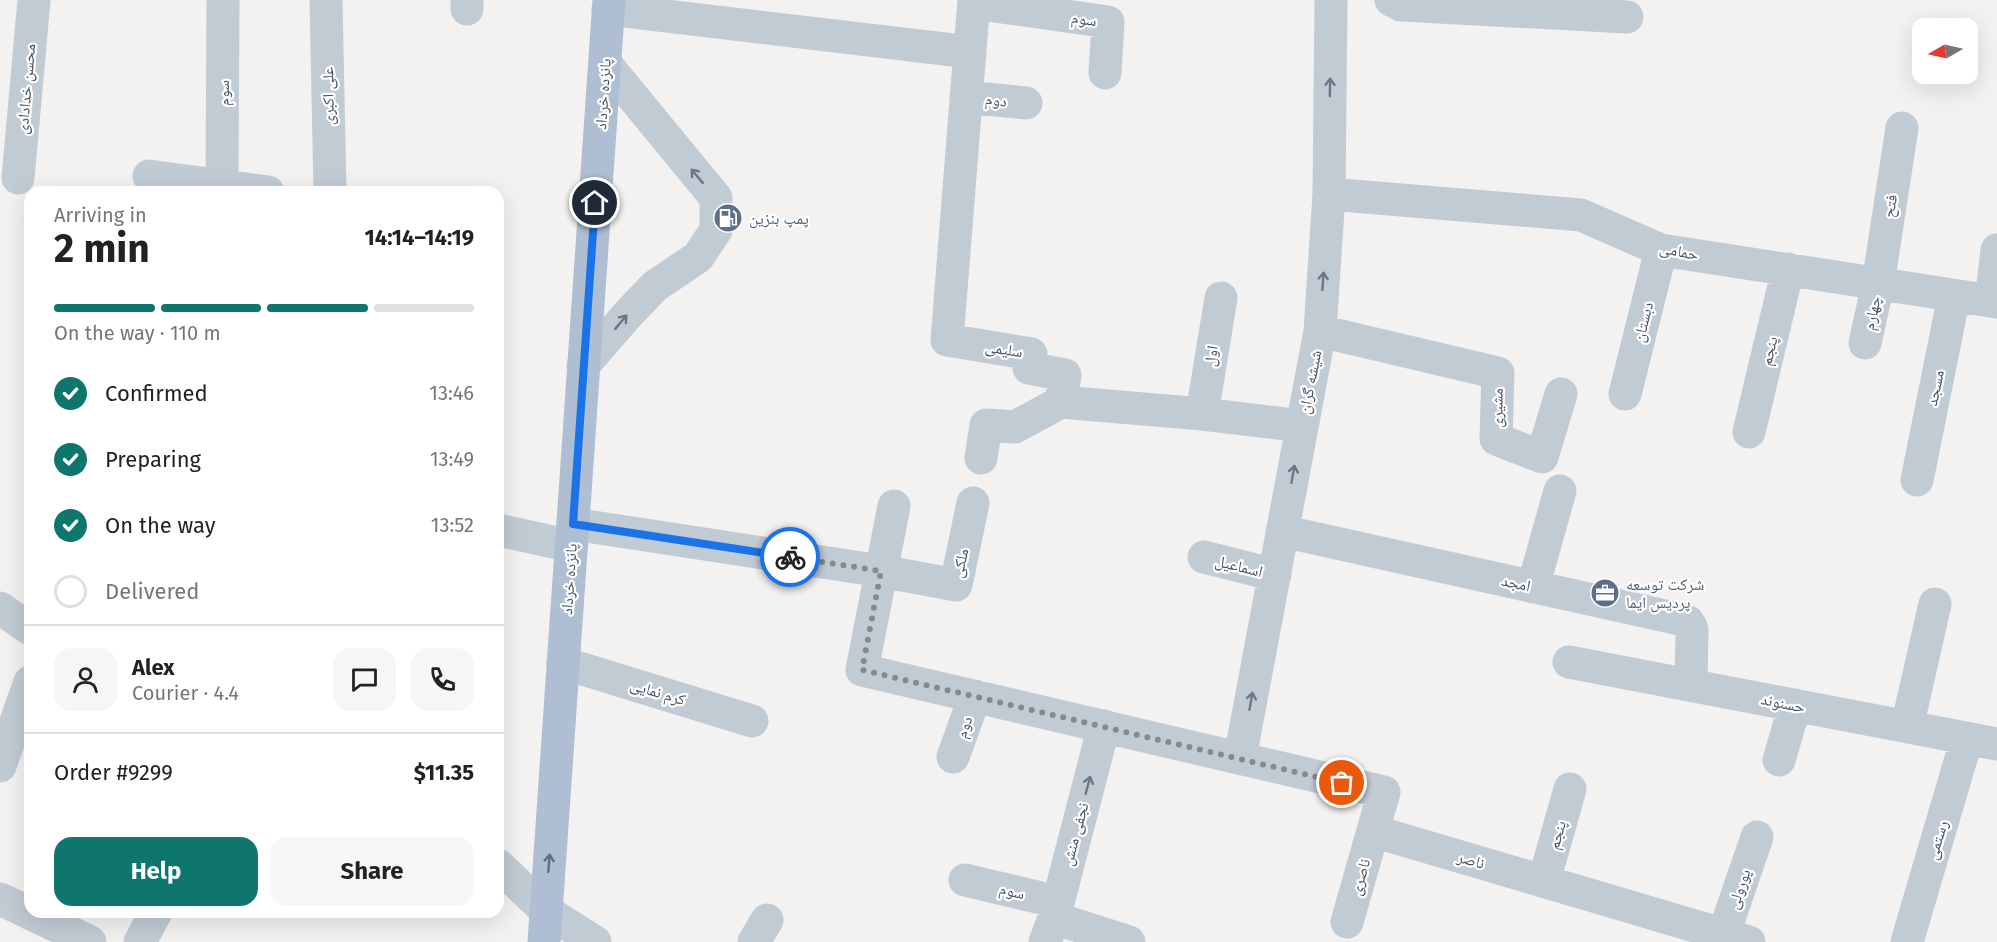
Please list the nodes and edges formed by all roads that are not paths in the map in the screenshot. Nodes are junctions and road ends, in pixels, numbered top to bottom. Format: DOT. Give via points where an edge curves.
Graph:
graph roads {
  1 [pos="34,0"];
  2 [pos="223,0"];
  3 [pos="326,0"];
  4 [pos="1331,0"];
  5 [pos="1391,0"];
  6 [pos="974,2"];
  7 [pos="609,5"];
  8 [pos="1627,16"];
  9 [pos="970,52"];
  10 [pos="605,63"];
  11 [pos="1105,73"];
  12 [pos="966,97"];
  13 [pos="1026,103"];
  14 [pos="1902,128"];
  15 [pos="149,176"];
  16 [pos="18,178"];
  17 [pos="222,186"];
  18 [pos="330,186"];
  19 [pos="1329,194"];
  20 [pos="1661,250"];
  21 [pos="1997,250"];
  22 [pos="1788,269"];
  23 [pos="1878,284"];
  24 [pos="1954,296"];
  25 [pos="1221,298"];
  26 [pos="1994,302"];
  27 [pos="1320,331"];
  28 [pos="1865,343"];
  29 [pos="583,366"];
  30 [pos="1561,394"];
  31 [pos="1625,394"];
  32 [pos="1061,402"];
  33 [pos="1202,414"];
  34 [pos="1301,426"];
  35 [pos="1749,432"];
  36 [pos="981,458"];
  37 [pos="1917,480"];
  38 [pos="1560,491"];
  39 [pos="974,503"];
  40 [pos="894,506"];
  41 [pos="504,530"];
  42 [pos="1282,531"];
  43 [pos="572,535"];
  44 [pos="1204,557"];
  45 [pos="881,571"];
  46 [pos="1275,575"];
  47 [pos="1533,587"];
  48 [pos="1935,604"];
  49 [pos="0,608"];
  50 [pos="24,625"];
  51 [pos="1569,662"];
  52 [pos="563,663"];
  53 [pos="1691,685"];
  54 [pos="975,696"];
  55 [pos="1796,705"];
  56 [pos="24,716"];
  57 [pos="752,721"];
  58 [pos="1104,726"];
  59 [pos="1907,727"];
  60 [pos="21,733"];
  61 [pos="1982,741"];
  62 [pos="954,757"];
  63 [pos="1240,758"];
  64 [pos="1779,760"];
  65 [pos="0,766"];
  66 [pos="1570,789"];
  67 [pos="1373,831"];
  68 [pos="1757,837"];
  69 [pos="504,873"];
  70 [pos="966,880"];
  71 [pos="1544,882"];
  72 [pos="0,898"];
  73 [pos="24,910"];
  74 [pos="41,918"];
  75 [pos="153,918"];
  76 [pos="1052,921"];
  77 [pos="1347,922"];
  78 [pos="545,926"];
  79 [pos="1731,939"];
  80 [pos="90,942"];
  81 [pos="140,942"];
  82 [pos="595,942"];
  83 [pos="1129,942"];
  84 [pos="1907,942"];
  1 -- 16 [label="street, محسن خدادادی"];
  2 -- 17 [label="street, سوم"];
  3 -- 18 [label="street, علی اکبری"];
  19 -- 4 [label="street, شیشه گران, one-way"];
  5 -- 8 [label="street" via="1401,5"];
  6 -- 9 [label="street, سلیمی"];
  6 -- 11 [label="street, سوم" via="1108,22"];
  7 -- 9 [label="street"];
  7 -- 10 [label="main road, پانزده خرداد"];
  9 -- 12 [label="street, سلیمی"];
  10 -- 29 [label="main road, پانزده خرداد"];
  29 -- 10 [label="street, one-way" via="655,286 698,257 716,230 716,198"];
  12 -- 13 [label="street, دوم"];
  12 -- 32 [label="street, سلیمی" via="947,340 1031,354 1029,368 1065,375"];
  14 -- 23 [label="street, فتح"];
  15 -- 17 [label="street"];
  19 -- 20 [label="street, حمامی" via="1581,214"];
  27 -- 19 [label="street, شیشه گران, one-way"];
  20 -- 22 [label="street, حمامی"];
  20 -- 31 [label="street, دبستان"];
  21 -- 26 [label="street"];
  22 -- 23 [label="street, حمامی"];
  22 -- 35 [label="street, پنجم"];
  23 -- 24 [label="street, حمامی"];
  23 -- 28 [label="street, چهارم"];
  24 -- 26 [label="street, حمامی"];
  24 -- 37 [label="street, مسجد"];
  25 -- 33 [label="street, اول"];
  27 -- 30 [label="street, مشیری" via="1498,373 1496,439 1542,457"];
  27 -- 34 [label="street, شیشه گران"];
  29 -- 43 [label="main road, پانزده خرداد"];
  32 -- 33 [label="street"];
  32 -- 36 [label="street" via="1015,427 986,425"];
  33 -- 34 [label="street"];
  42 -- 34 [label="street, شیشه گران, one-way"];
  38 -- 47 [label="street"];
  39 -- 45 [label="street, ملکی" via="956,585"];
  40 -- 45 [label="street"];
  41 -- 43 [label="street"];
  42 -- 46 [label="street, شیشه گران"];
  42 -- 47 [label="street, امجد"];
  43 -- 45 [label="street"];
  43 -- 52 [label="main road, پانزده خرداد"];
  44 -- 46 [label="street, اسماعیل"];
  45 -- 54 [label="street" via="862,670"];
  63 -- 46 [label="street, شیشه گران, one-way"];
  47 -- 53 [label="street, امجد" via="1688,622 1692,629"];
  48 -- 59 [label="street"];
  49 -- 50 [label="street"];
  51 -- 53 [label="street, حسنوند"];
  52 -- 57 [label="street, کرم نمایی"];
  78 -- 52 [label="main road, پانزده خرداد, one-way"];
  53 -- 55 [label="street, حسنوند"];
  54 -- 58 [label="street"];
  54 -- 62 [label="street, دوم"];
  55 -- 59 [label="street, حسنوند"];
  55 -- 64 [label="street"];
  56 -- 60 [label="street"];
  58 -- 63 [label="street"];
  76 -- 58 [label="street, نجفی منش, one-way"];
  59 -- 61 [label="street, حسنوند"];
  60 -- 65 [label="street"];
  61 -- 84 [label="street, رستمی"];
  63 -- 67 [label="street" via="1384,792"];
  66 -- 71 [label="street, پنجم"];
  67 -- 71 [label="street, ناصر"];
  67 -- 77 [label="street, ناصری"];
  68 -- 79 [label="street, پورولی"];
  69 -- 78 [label="street"];
  70 -- 76 [label="street, سوم"];
  71 -- 79 [label="street, ناصر"];
  72 -- 73 [label="street"];
  74 -- 80 [label="street"];
  75 -- 81 [label="street"];
  76 -- 83 [label="street, سوم"];
  78 -- 82 [label="street"];
}
